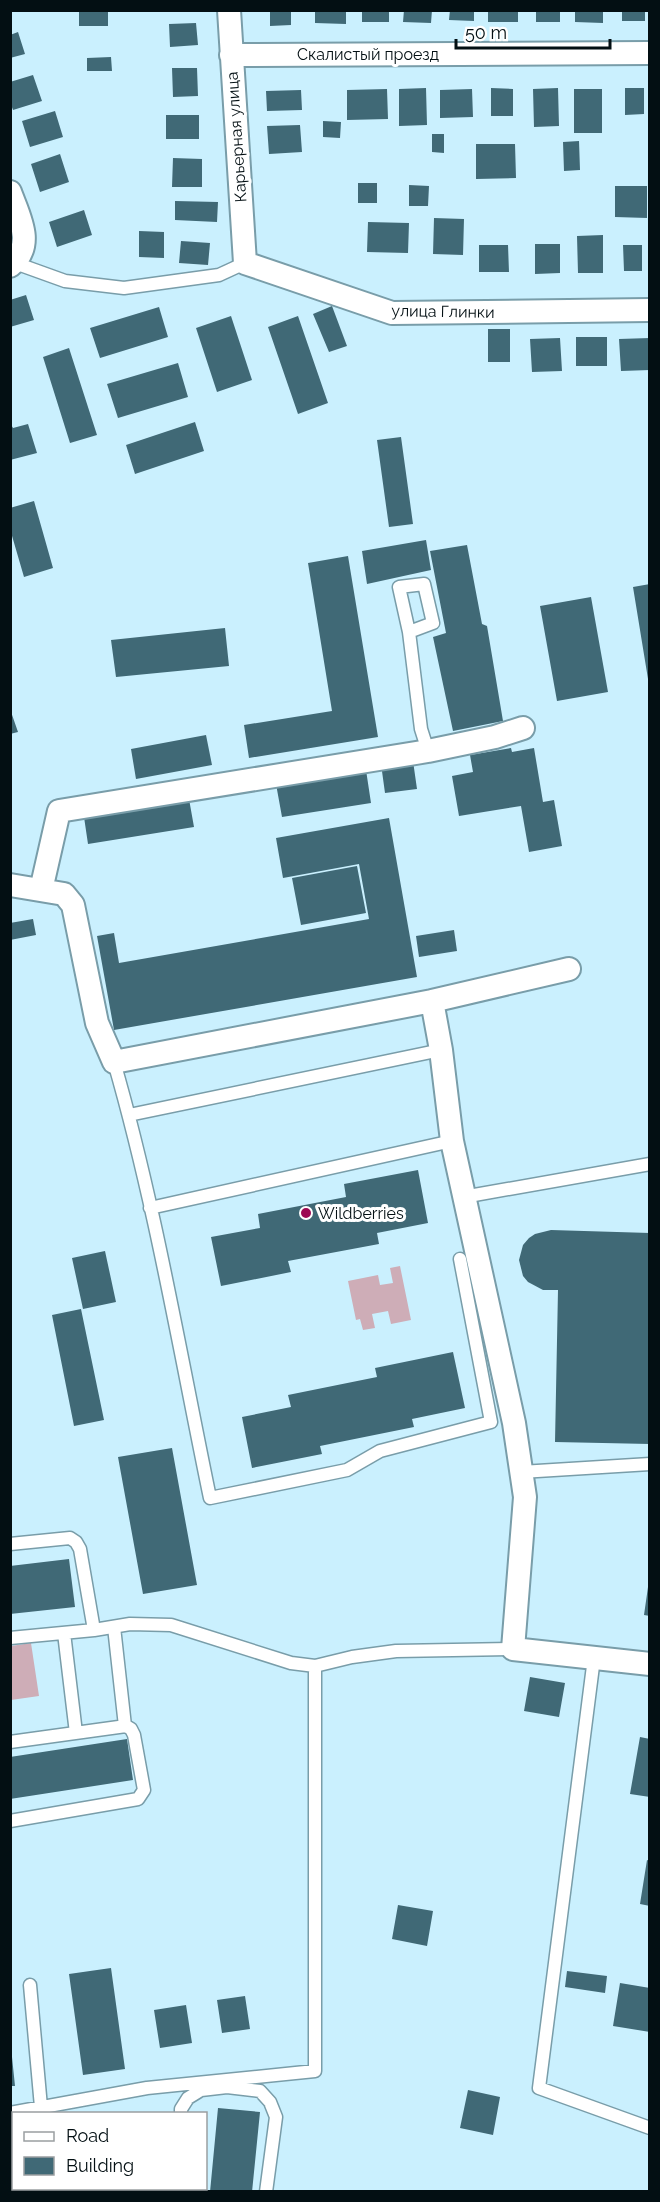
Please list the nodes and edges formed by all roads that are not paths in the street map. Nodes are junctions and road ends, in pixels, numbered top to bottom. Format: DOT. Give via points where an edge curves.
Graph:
graph roads {
  1 [pos="229,10"];
  2 [pos="650,53"];
  3 [pos="231,55"];
  4 [pos="10,192"];
  5 [pos="16,260"];
  6 [pos="245,263"];
  7 [pos="650,310"];
  8 [pos="409,632"];
  9 [pos="523,728"];
  10 [pos="428,751"];
  11 [pos="10,885"];
  12 [pos="41,890"];
  13 [pos="569,969"];
  14 [pos="432,1001"];
  15 [pos="441,1050"];
  16 [pos="114,1062"];
  17 [pos="129,1115"];
  18 [pos="452,1141"];
  19 [pos="650,1164"];
  20 [pos="463,1197"];
  21 [pos="150,1208"];
  22 [pos="460,1259"];
  23 [pos="650,1464"];
  24 [pos="521,1472"];
  25 [pos="10,1544"];
  26 [pos="114,1627"];
  27 [pos="94,1630"];
  28 [pos="64,1633"];
  29 [pos="10,1638"];
  30 [pos="513,1649"];
  31 [pos="594,1658"];
  32 [pos="650,1664"];
  33 [pos="315,1666"];
  34 [pos="125,1726"];
  35 [pos="76,1733"];
  36 [pos="10,1742"];
  37 [pos="10,1821"];
  38 [pos="30,1985"];
  39 [pos="41,2108"];
  40 [pos="16,2112"];
  41 [pos="181,2112"];
  42 [pos="650,2128"];
  43 [pos="266,2192"];
  1 -- 3 [label="street, Карьерная улица"];
  2 -- 3 [label="street, Скалистый проезд"];
  3 -- 6 [label="street, Карьерная улица"];
  4 -- 5 [label="street" via="26,236"];
  5 -- 6 [label="lane" via="65,281 124,288 219,275"];
  6 -- 7 [label="street, улица Глинки" via="392,313"];
  8 -- 10 [label="lane" via="421,729"];
  9 -- 10 [label="street"];
  10 -- 12 [label="street" via="59,811"];
  11 -- 12 [label="street"];
  12 -- 16 [label="street" via="64,894 73,905 97,1023"];
  13 -- 14 [label="street"];
  14 -- 15 [label="street"];
  14 -- 16 [label="street"];
  15 -- 17 [label="lane"];
  15 -- 18 [label="street"];
  16 -- 17 [label="lane"];
  17 -- 21 [label="lane"];
  18 -- 20 [label="street"];
  18 -- 21 [label="lane"];
  19 -- 20 [label="lane"];
  20 -- 24 [label="street" via="514,1423"];
  21 -- 22 [label="lane" via="210,1498 347,1470 380,1451 491,1422"];
  23 -- 24 [label="lane"];
  24 -- 30 [label="street" via="525,1497"];
  25 -- 27 [label="lane" via="70,1538 76,1542"];
  26 -- 27 [label="lane"];
  26 -- 33 [label="lane" via="171,1625"];
  26 -- 34 [label="lane"];
  27 -- 28 [label="lane"];
  28 -- 29 [label="lane"];
  28 -- 35 [label="lane"];
  30 -- 31 [label="street"];
  30 -- 33 [label="lane" via="396,1651"];
  31 -- 32 [label="street"];
  31 -- 42 [label="lane" via="539,2088"];
  33 -- 39 [label="lane" via="315,2072 147,2088"];
  34 -- 35 [label="lane"];
  34 -- 37 [label="lane" via="134,1735 144,1790 138,1799"];
  35 -- 36 [label="lane"];
  38 -- 39 [label="lane"];
  39 -- 40 [label="lane"];
  41 -- 43 [label="lane" via="188,2098 201,2090 227,2087 260,2091 276,2117"];
}
